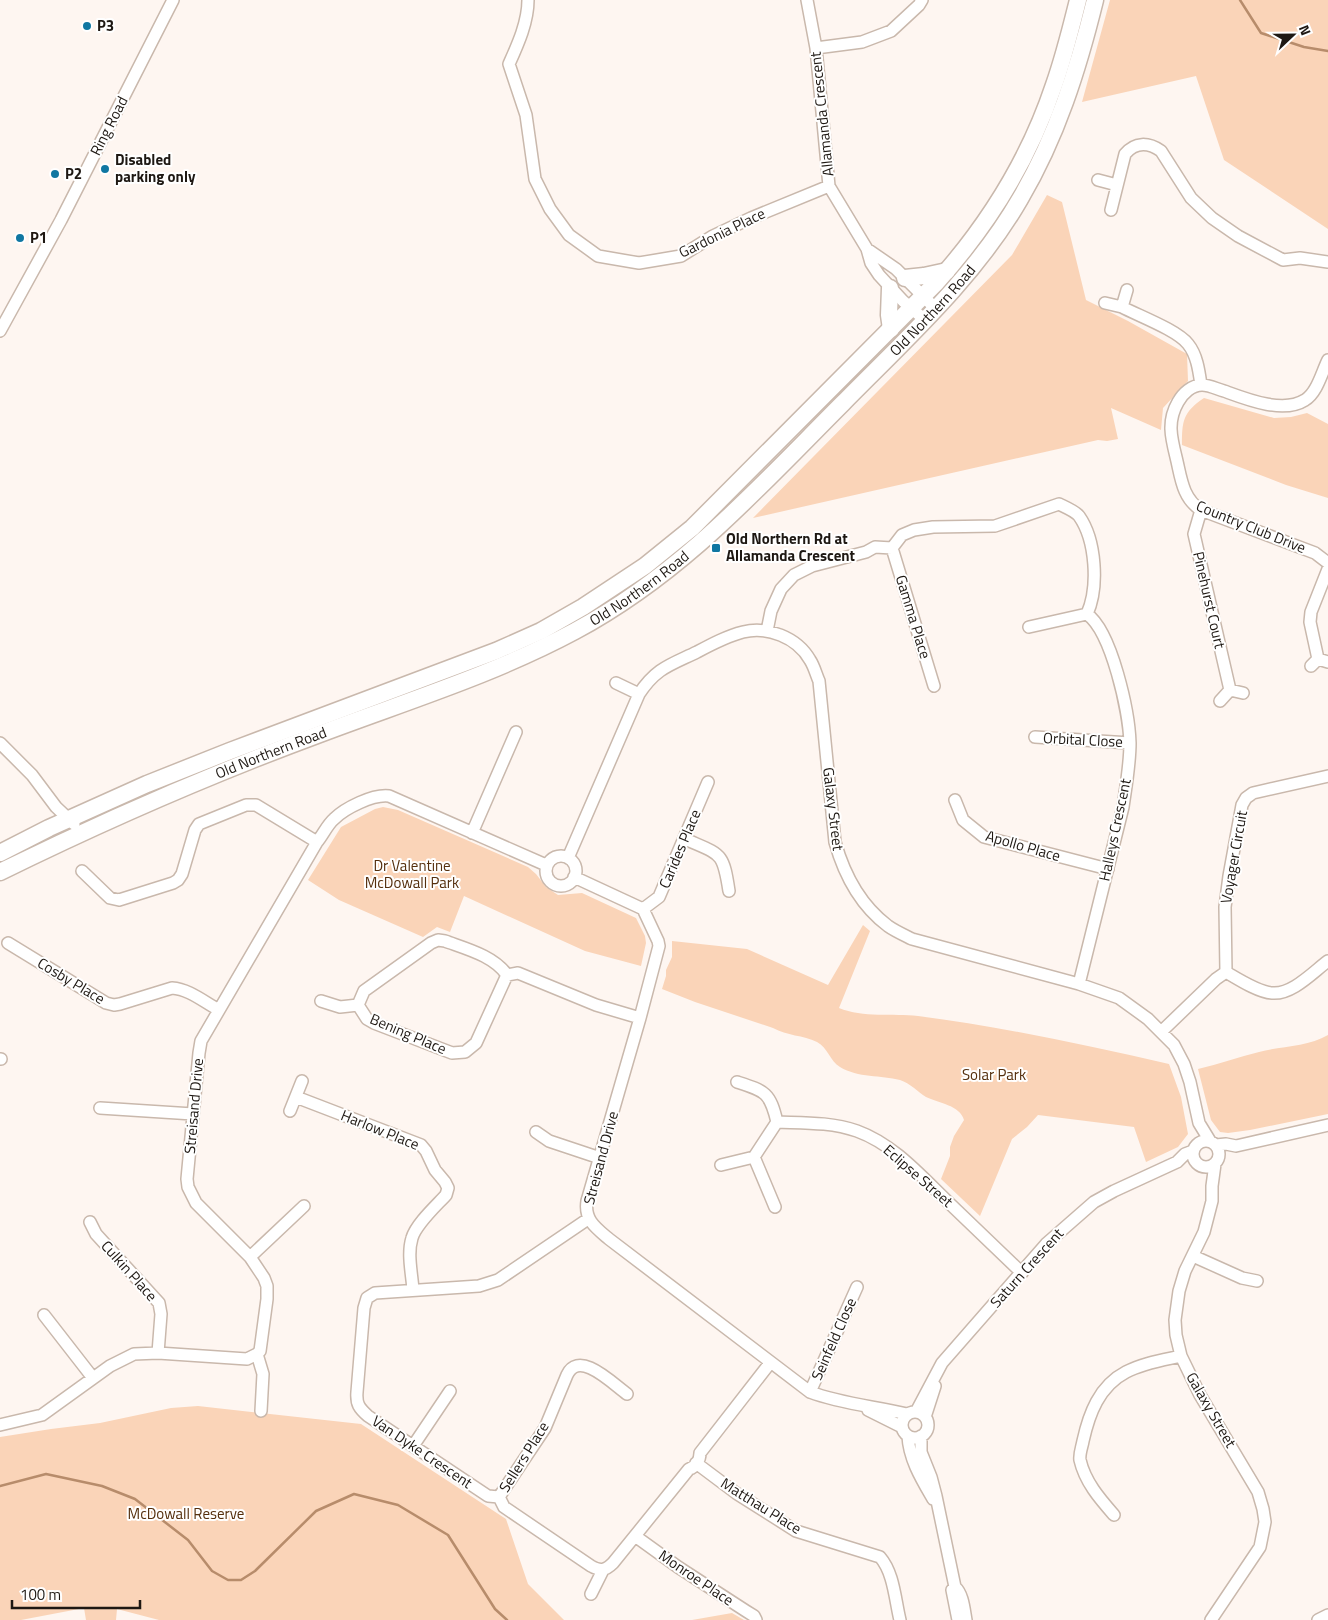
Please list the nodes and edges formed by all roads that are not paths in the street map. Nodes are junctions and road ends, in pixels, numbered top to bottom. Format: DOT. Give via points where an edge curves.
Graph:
graph roads {
  1 [pos="173,0"];
  2 [pos="528,0"];
  3 [pos="807,0"];
  4 [pos="922,0"];
  5 [pos="1078,0"];
  6 [pos="1095,0"];
  7 [pos="816,48"];
  8 [pos="1098,180"];
  9 [pos="1117,185"];
  10 [pos="829,186"];
  11 [pos="1111,210"];
  12 [pos="867,249"];
  13 [pos="1328,262"];
  14 [pos="947,271"];
  15 [pos="905,278"];
  16 [pos="890,288"];
  17 [pos="1127,290"];
  18 [pos="924,295"];
  19 [pos="1105,304"];
  20 [pos="1122,307"];
  21 [pos="911,308"];
  22 [pos="931,315"];
  23 [pos="891,329"];
  24 [pos="0,331"];
  25 [pos="1328,360"];
  26 [pos="1201,385"];
  27 [pos="1201,510"];
  28 [pos="892,548"];
  29 [pos="1328,563"];
  30 [pos="1328,569"];
  31 [pos="1087,614"];
  32 [pos="1029,627"];
  33 [pos="767,631"];
  34 [pos="1319,662"];
  35 [pos="616,683"];
  36 [pos="934,686"];
  37 [pos="1230,690"];
  38 [pos="1243,693"];
  39 [pos="639,694"];
  40 [pos="1220,701"];
  41 [pos="516,732"];
  42 [pos="1035,737"];
  43 [pos="0,743"];
  44 [pos="1130,743"];
  45 [pos="1328,776"];
  46 [pos="708,782"];
  47 [pos="955,800"];
  48 [pos="69,819"];
  49 [pos="82,832"];
  50 [pos="472,833"];
  51 [pos="685,839"];
  52 [pos="317,842"];
  53 [pos="0,853"];
  54 [pos="568,858"];
  55 [pos="546,865"];
  56 [pos="1108,869"];
  57 [pos="82,871"];
  58 [pos="0,872"];
  59 [pos="574,878"];
  60 [pos="729,892"];
  61 [pos="643,909"];
  62 [pos="8,943"];
  63 [pos="1328,961"];
  64 [pos="1226,972"];
  65 [pos="507,975"];
  66 [pos="1078,984"];
  67 [pos="321,1001"];
  68 [pos="358,1005"];
  69 [pos="219,1010"];
  70 [pos="640,1018"];
  71 [pos="1162,1031"];
  72 [pos="302,1082"];
  73 [pos="737,1082"];
  74 [pos="296,1097"];
  75 [pos="100,1108"];
  76 [pos="290,1111"];
  77 [pos="193,1114"];
  78 [pos="777,1122"];
  79 [pos="1199,1123"];
  80 [pos="1328,1125"];
  81 [pos="536,1132"];
  82 [pos="1215,1151"];
  83 [pos="1196,1156"];
  84 [pos="754,1157"];
  85 [pos="600,1158"];
  86 [pos="721,1165"];
  87 [pos="1212,1186"];
  88 [pos="304,1206"];
  89 [pos="775,1207"];
  90 [pos="588,1219"];
  91 [pos="90,1222"];
  92 [pos="1193,1256"];
  93 [pos="250,1257"];
  94 [pos="1022,1273"];
  95 [pos="1257,1281"];
  96 [pos="857,1287"];
  97 [pos="413,1290"];
  98 [pos="44,1315"];
  99 [pos="158,1353"];
  100 [pos="257,1354"];
  101 [pos="1181,1356"];
  102 [pos="770,1363"];
  103 [pos="93,1378"];
  104 [pos="450,1391"];
  105 [pos="810,1392"];
  106 [pos="628,1394"];
  107 [pos="860,1406"];
  108 [pos="261,1412"];
  109 [pos="916,1414"];
  110 [pos="0,1425"];
  111 [pos="905,1431"];
  112 [pos="921,1436"];
  113 [pos="413,1446"];
  114 [pos="696,1463"];
  115 [pos="499,1497"];
  116 [pos="1114,1516"];
  117 [pos="939,1518"];
  118 [pos="635,1536"];
  119 [pos="603,1570"];
  120 [pos="955,1587"];
  121 [pos="591,1594"];
  122 [pos="1328,1615"];
  123 [pos="1214,1617"];
  124 [pos="756,1620"];
  125 [pos="900,1620"];
  126 [pos="958,1620"];
  127 [pos="966,1620"];
  128 [pos="1227,1620"];
  129 [pos="1318,1620"];
  1 -- 24 [label="street, Ring Road" via="61,220"];
  2 -- 10 [label="street, Gardonia Place" via="520,41 509,64 526,115 535,179 550,210 569,235 598,256 639,263 680,256 751,218"];
  3 -- 7 [label="street, Allamanda Crescent"];
  4 -- 7 [label="street" via="891,31 862,42"];
  5 -- 14 [label="highway, Old Northern Road" via="1054,85 1030,144 992,211"];
  6 -- 22 [label="highway, Old Northern Road" via="1073,81 1035,172 990,245"];
  7 -- 10 [label="street, Allamanda Crescent"];
  8 -- 9 [label="street"];
  9 -- 11 [label="street"];
  9 -- 13 [label="street" via="1125,154 1131,148 1145,144 1154,146 1161,151 1191,198 1231,231 1283,260 1296,257"];
  10 -- 12 [label="street, Allamanda Crescent"];
  12 -- 15 [label="street, Allamanda Crescent"];
  12 -- 16 [label="street, Allamanda Crescent" via="871,263"];
  14 -- 15 [label="highway"];
  14 -- 18 [label="highway, Old Northern Road"];
  15 -- 18 [label="street, Allamanda Crescent"];
  16 -- 21 [label="street, Allamanda Crescent"];
  16 -- 23 [label="highway"];
  17 -- 20 [label="street"];
  18 -- 21 [label="highway, Old Northern Road"];
  18 -- 22 [label="street, Allamanda Crescent"];
  19 -- 20 [label="street"];
  20 -- 26 [label="street" via="1180,336 1189,345 1199,369"];
  21 -- 22 [label="street, Allamanda Crescent"];
  21 -- 23 [label="highway, Old Northern Road"];
  22 -- 49 [label="highway, Old Northern Road" via="717,529 655,580 602,615 511,662 234,766"];
  23 -- 48 [label="highway, Old Northern Road" via="692,528 645,566 583,607 496,651 189,766"];
  25 -- 26 [label="street" via="1314,391 1305,400 1291,404 1261,404"];
  26 -- 27 [label="street, Country Club Drive" via="1180,398 1171,418 1170,430 1186,497"];
  27 -- 29 [label="street, Country Club Drive" via="1315,553"];
  27 -- 37 [label="street, Pinehurst Court" via="1194,534"];
  28 -- 31 [label="street" via="902,535 914,530 995,526 1059,504 1078,515 1090,540 1095,580"];
  28 -- 33 [label="street" via="875,547 812,566 794,575 781,589 771,611"];
  28 -- 36 [label="street, Gamma Place"];
  30 -- 34 [label="street" via="1310,622"];
  31 -- 32 [label="street"];
  31 -- 44 [label="street, Halleys Crescent" via="1094,619 1109,646 1127,712"];
  33 -- 39 [label="street, Galaxy Street" via="741,632 690,655 654,674"];
  33 -- 66 [label="street, Galaxy Street" via="786,638 803,651 819,681 835,842 849,880 866,903 888,925 912,939"];
  35 -- 39 [label="street"];
  37 -- 38 [label="street"];
  37 -- 40 [label="street"];
  39 -- 54 [label="street, Galaxy Street"];
  41 -- 50 [label="street"];
  42 -- 44 [label="street, Orbital Close"];
  43 -- 48 [label="street"];
  44 -- 56 [label="street, Halleys Crescent" via="1123,807"];
  45 -- 64 [label="street, Voyager Circuit" via="1253,793 1246,798 1225,907"];
  46 -- 51 [label="street, Carides Place"];
  47 -- 56 [label="street, Apollo Place" via="963,820 984,837"];
  48 -- 49 [label="street"];
  48 -- 53 [label="highway, Old Northern Road"];
  49 -- 58 [label="highway, Old Northern Road"];
  50 -- 52 [label="street, Streisand Drive" via="402,801 382,796 340,814"];
  50 -- 55 [label="street, Streisand Drive"];
  51 -- 60 [label="street" via="719,856 725,865"];
  51 -- 61 [label="street, Carides Place" via="659,897"];
  52 -- 57 [label="street" via="256,805 246,804 199,824 182,874 173,883 119,900 110,898"];
  52 -- 69 [label="street, Streisand Drive"];
  54 -- 55 [label="street" via="555,857"];
  54 -- 59 [label="street" via="574,864"];
  55 -- 59 [label="street" via="547,876 554,884 566,885"];
  56 -- 66 [label="street, Halleys Crescent"];
  59 -- 61 [label="street"];
  61 -- 70 [label="street, Streisand Drive" via="659,946"];
  62 -- 69 [label="street, Cosby Place" via="106,1003 120,1004 172,988 188,992"];
  63 -- 64 [label="street" via="1285,992 1271,993"];
  64 -- 71 [label="street"];
  65 -- 68 [label="street, Bening Place" via="501,966 487,958 438,940 373,983 364,991"];
  65 -- 68 [label="street, Bening Place" via="476,1043 465,1052 452,1053 366,1019"];
  65 -- 70 [label="street" via="518,973 596,1005"];
  66 -- 71 [label="street, Galaxy Street" via="1119,998"];
  67 -- 68 [label="street, Bening Place" via="340,1007"];
  69 -- 77 [label="street, Streisand Drive" via="201,1041"];
  70 -- 85 [label="street, Streisand Drive"];
  71 -- 79 [label="street, Galaxy Street" via="1184,1064"];
  72 -- 74 [label="street"];
  73 -- 78 [label="street" via="766,1093"];
  74 -- 76 [label="street"];
  74 -- 97 [label="street, Harlow Place" via="420,1145 445,1182 448,1188 446,1195 411,1240"];
  75 -- 77 [label="street"];
  77 -- 93 [label="street, Streisand Drive" via="188,1179 191,1195"];
  78 -- 84 [label="street"];
  78 -- 94 [label="street, Eclipse Street" via="833,1124 858,1131 879,1142 923,1178"];
  79 -- 82 [label="street, Galaxy Street"];
  79 -- 83 [label="street, Galaxy Street"];
  80 -- 82 [label="street" via="1236,1146 1226,1144"];
  81 -- 85 [label="street" via="549,1142"];
  82 -- 83 [label="street" via="1203,1141"];
  82 -- 83 [label="street" via="1209,1167"];
  82 -- 87 [label="street, Galaxy Street"];
  83 -- 87 [label="street"];
  83 -- 94 [label="street, Saturn Crescent" via="1185,1154 1177,1162 1094,1202 1046,1244"];
  84 -- 86 [label="street"];
  84 -- 89 [label="street"];
  85 -- 90 [label="street, Streisand Drive" via="587,1201"];
  87 -- 92 [label="street, Galaxy Street" via="1212,1202"];
  88 -- 93 [label="street"];
  90 -- 97 [label="street, Van Dyke Crescent" via="498,1280 479,1286"];
  90 -- 102 [label="street, Streisand Drive" via="609,1239"];
  91 -- 99 [label="street, Culkin Place" via="96,1234 159,1303"];
  92 -- 95 [label="street" via="1242,1278"];
  92 -- 101 [label="street, Galaxy Street" via="1179,1291 1175,1320"];
  93 -- 100 [label="street, Streisand Drive" via="267,1286 262,1343"];
  94 -- 109 [label="street, Saturn Crescent" via="942,1363"];
  96 -- 105 [label="street, Seinfeld Close"];
  97 -- 113 [label="street, Van Dyke Crescent" via="375,1293 367,1298 356,1402 368,1416"];
  98 -- 103 [label="street"];
  99 -- 100 [label="street" via="247,1359"];
  99 -- 103 [label="street" via="127,1356"];
  100 -- 108 [label="street" via="262,1374"];
  101 -- 116 [label="street" via="1125,1372 1101,1392 1087,1421 1079,1457 1084,1474"];
  101 -- 123 [label="street, Galaxy Street" via="1200,1395 1258,1492 1263,1509 1260,1547"];
  102 -- 105 [label="street, Streisand Drive"];
  102 -- 114 [label="street" via="700,1453"];
  103 -- 110 [label="street" via="42,1415"];
  104 -- 113 [label="street"];
  105 -- 107 [label="street, Streisand Drive"];
  106 -- 115 [label="street, Sellers Place" via="585,1365 572,1368 545,1428"];
  107 -- 109 [label="street, Streisand Drive"];
  107 -- 111 [label="street, Streisand Drive"];
  109 -- 111 [label="street" via="903,1420"];
  109 -- 112 [label="street" via="928,1425"];
  111 -- 112 [label="street" via="912,1437"];
  111 -- 117 [label="street" via="919,1475"];
  112 -- 117 [label="street" via="921,1452 931,1477"];
  113 -- 115 [label="street, Van Dyke Crescent" via="488,1496"];
  114 -- 118 [label="street"];
  114 -- 125 [label="street, Matthau Place" via="796,1531 880,1557 890,1574"];
  115 -- 119 [label="street, Van Dyke Crescent" via="504,1507 591,1566"];
  117 -- 120 [label="street"];
  118 -- 119 [label="street"];
  118 -- 124 [label="street, Monroe Place" via="746,1610"];
  119 -- 121 [label="street"];
  120 -- 126 [label="street" via="952,1590"];
  120 -- 127 [label="street" via="960,1594"];
  122 -- 129 [label="street"];
  123 -- 128 [label="street"];
}
